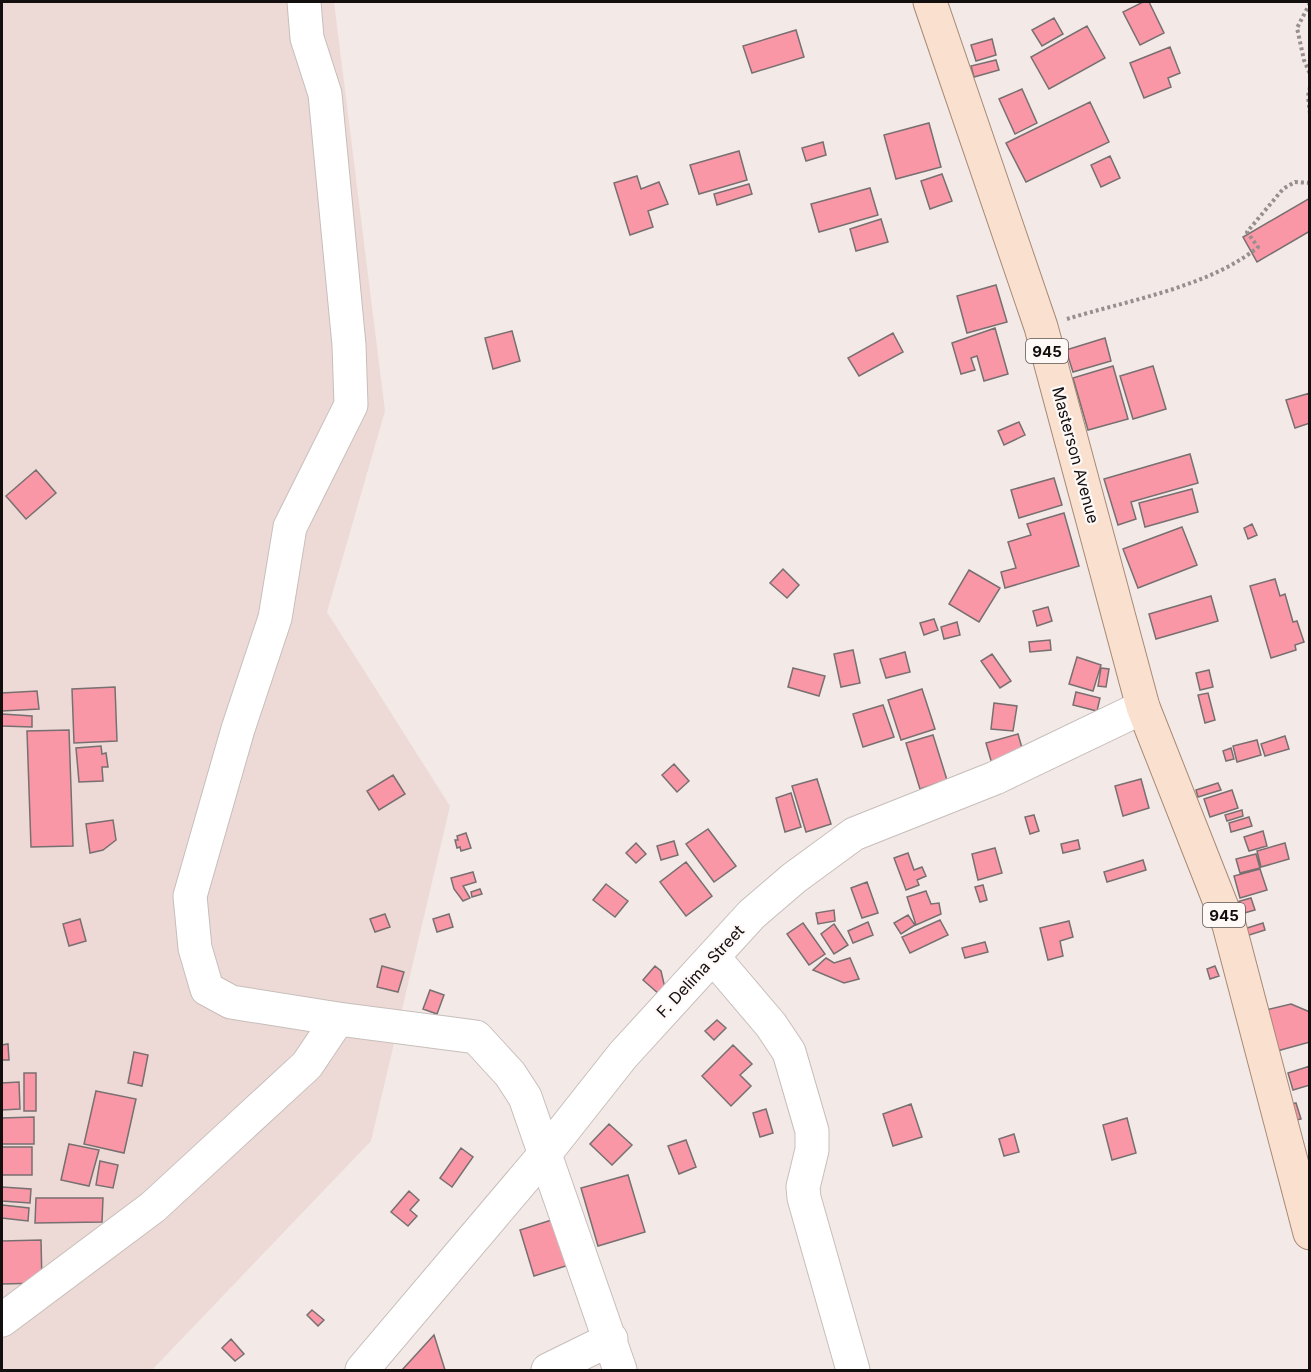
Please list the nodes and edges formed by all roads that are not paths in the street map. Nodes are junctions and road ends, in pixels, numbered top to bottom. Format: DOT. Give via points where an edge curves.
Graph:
graph roads {
  1 [pos="304,2"];
  2 [pos="930,2"];
  3 [pos="1143,707"];
  4 [pos="714,958"];
  5 [pos="338,1019"];
  6 [pos="544,1155"];
  7 [pos="1310,1233"];
  8 [pos="2,1320"];
  9 [pos="611,1339"];
  10 [pos="362,1371"];
  11 [pos="548,1371"];
  12 [pos="620,1371"];
  13 [pos="853,1371"];
  1 -- 5 [label="street" via="307,38 325,94 349,345 351,405 290,527 275,618 190,896 195,948 207,989 231,1002"];
  2 -- 3 [label="main road, Masterson Avenue / 945" via="1041,327"];
  3 -- 4 [label="street, F. Delima Street" via="995,778 854,834 752,914"];
  3 -- 7 [label="main road, 945" via="1228,926"];
  4 -- 6 [label="street, F. Delima Street" via="623,1055"];
  4 -- 13 [label="street" via="771,1025 794,1066 813,1140 802,1187 804,1198"];
  5 -- 6 [label="street" via="476,1037 525,1097"];
  5 -- 8 [label="street" via="307,1065 153,1207"];
  6 -- 9 [label="street"];
  6 -- 10 [label="street, F. Delima Street"];
  9 -- 11 [label="street"];
  9 -- 12 [label="street"];
}
